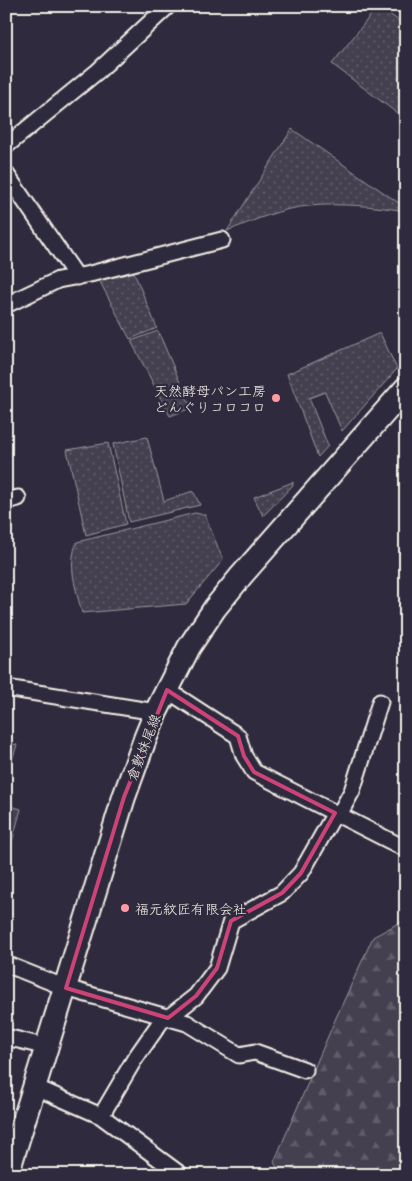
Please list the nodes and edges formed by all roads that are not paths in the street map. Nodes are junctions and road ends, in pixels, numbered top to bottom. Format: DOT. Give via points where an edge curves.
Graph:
graph roads {
  1 [pos="168,6"];
  2 [pos="6,146"];
  3 [pos="6,174"];
  4 [pos="222,240"];
  5 [pos="77,277"];
  6 [pos="6,305"];
  7 [pos="406,388"];
  8 [pos="6,688"];
  9 [pos="167,690"];
  10 [pos="380,702"];
  11 [pos="156,712"];
  12 [pos="337,814"];
  13 [pos="406,849"];
  14 [pos="6,964"];
  15 [pos="66,988"];
  16 [pos="166,1018"];
  17 [pos="6,1037"];
  18 [pos="47,1047"];
  19 [pos="305,1070"];
  20 [pos="35,1087"];
  21 [pos="102,1116"];
  22 [pos="7,1172"];
  23 [pos="181,1175"];
  1 -- 2 [label="street" via="98,71"];
  3 -- 5 [label="street"];
  4 -- 5 [label="street"];
  5 -- 6 [label="street" via="58,280"];
  7 -- 9 [label="main road, 倉敷妹尾線" via="215,608 189,647"];
  8 -- 11 [label="street"];
  9 -- 11 [label="main road, 倉敷妹尾線"];
  9 -- 12 [label="street" via="238,736 244,756 254,772"];
  10 -- 12 [label="street" via="352,792"];
  11 -- 15 [label="main road, 倉敷妹尾線" via="124,797"];
  12 -- 13 [label="street"];
  12 -- 16 [label="street" via="300,873 282,893 231,921 217,968 196,996"];
  14 -- 15 [label="street"];
  15 -- 16 [label="street"];
  15 -- 18 [label="main road, 倉敷妹尾線"];
  16 -- 19 [label="street" via="187,1023 239,1056 255,1052"];
  16 -- 21 [label="street" via="134,1060"];
  17 -- 18 [label="street"];
  18 -- 20 [label="main road, 倉敷妹尾線"];
  20 -- 21 [label="street"];
  20 -- 22 [label="main road, 倉敷妹尾線"];
  21 -- 23 [label="street"];
}
